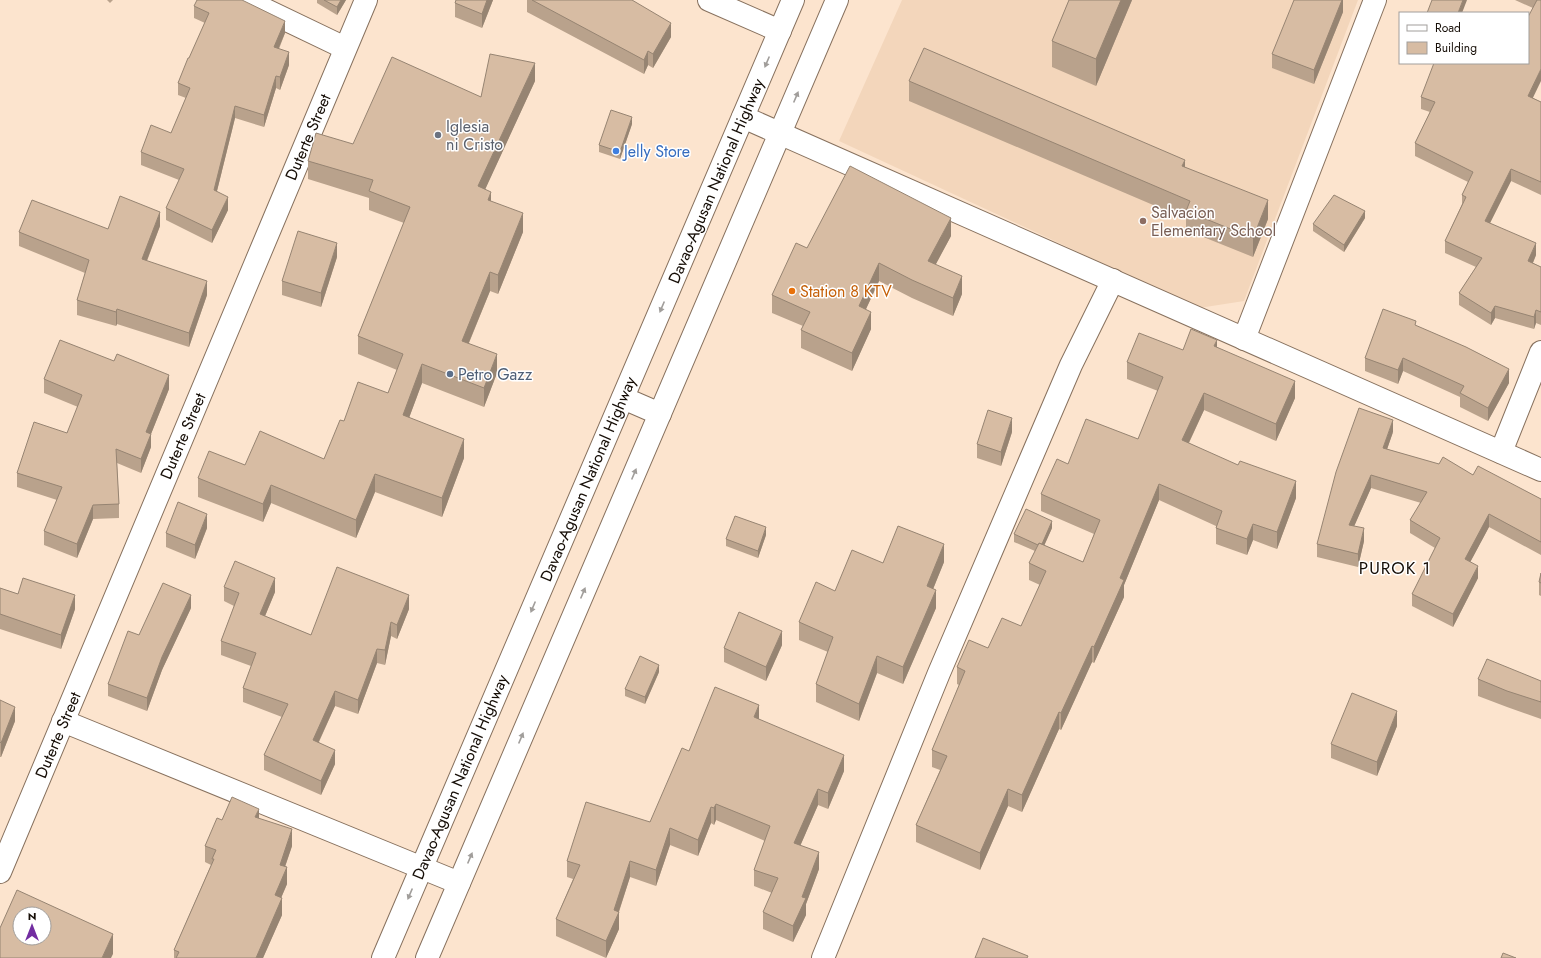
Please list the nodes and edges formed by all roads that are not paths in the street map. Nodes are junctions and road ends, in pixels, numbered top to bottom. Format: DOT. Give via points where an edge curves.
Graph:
graph roads {
  1 [pos="245,0"];
  2 [pos="366,0"];
  3 [pos="709,0"];
  4 [pos="793,0"];
  5 [pos="837,0"];
  6 [pos="1375,0"];
  7 [pos="780,31"];
  8 [pos="345,48"];
  9 [pos="743,117"];
  10 [pos="780,132"];
  11 [pos="1113,280"];
  12 [pos="1244,339"];
  13 [pos="1541,352"];
  14 [pos="623,398"];
  15 [pos="660,414"];
  16 [pos="1501,452"];
  17 [pos="1541,470"];
  18 [pos="64,720"];
  19 [pos="421,868"];
  20 [pos="0,872"];
  21 [pos="459,883"];
  22 [pos="383,958"];
  23 [pos="427,958"];
  24 [pos="824,958"];
  1 -- 8 [label="main road"];
  2 -- 8 [label="main road, Duterte Street"];
  3 -- 7 [label="main road"];
  4 -- 7 [label="main road, Davao-Agusan National Highway"];
  10 -- 5 [label="main road, one-way"];
  6 -- 12 [label="main road"];
  7 -- 9 [label="main road, Davao-Agusan National Highway, one-way"];
  8 -- 18 [label="main road, Duterte Street"];
  9 -- 10 [label="main road"];
  9 -- 14 [label="main road, Davao-Agusan National Highway, one-way"];
  10 -- 11 [label="main road"];
  10 -- 15 [label="main road"];
  11 -- 12 [label="main road"];
  11 -- 24 [label="main road" via="1071,364 945,658"];
  12 -- 16 [label="main road"];
  13 -- 16 [label="main road"];
  14 -- 15 [label="main road"];
  14 -- 19 [label="main road, Davao-Agusan National Highway, one-way"];
  21 -- 15 [label="main road, one-way"];
  16 -- 17 [label="main road"];
  18 -- 19 [label="main road"];
  18 -- 20 [label="main road, Duterte Street"];
  19 -- 21 [label="main road"];
  19 -- 22 [label="main road, Davao-Agusan National Highway, one-way"];
  21 -- 23 [label="main road"];
}
